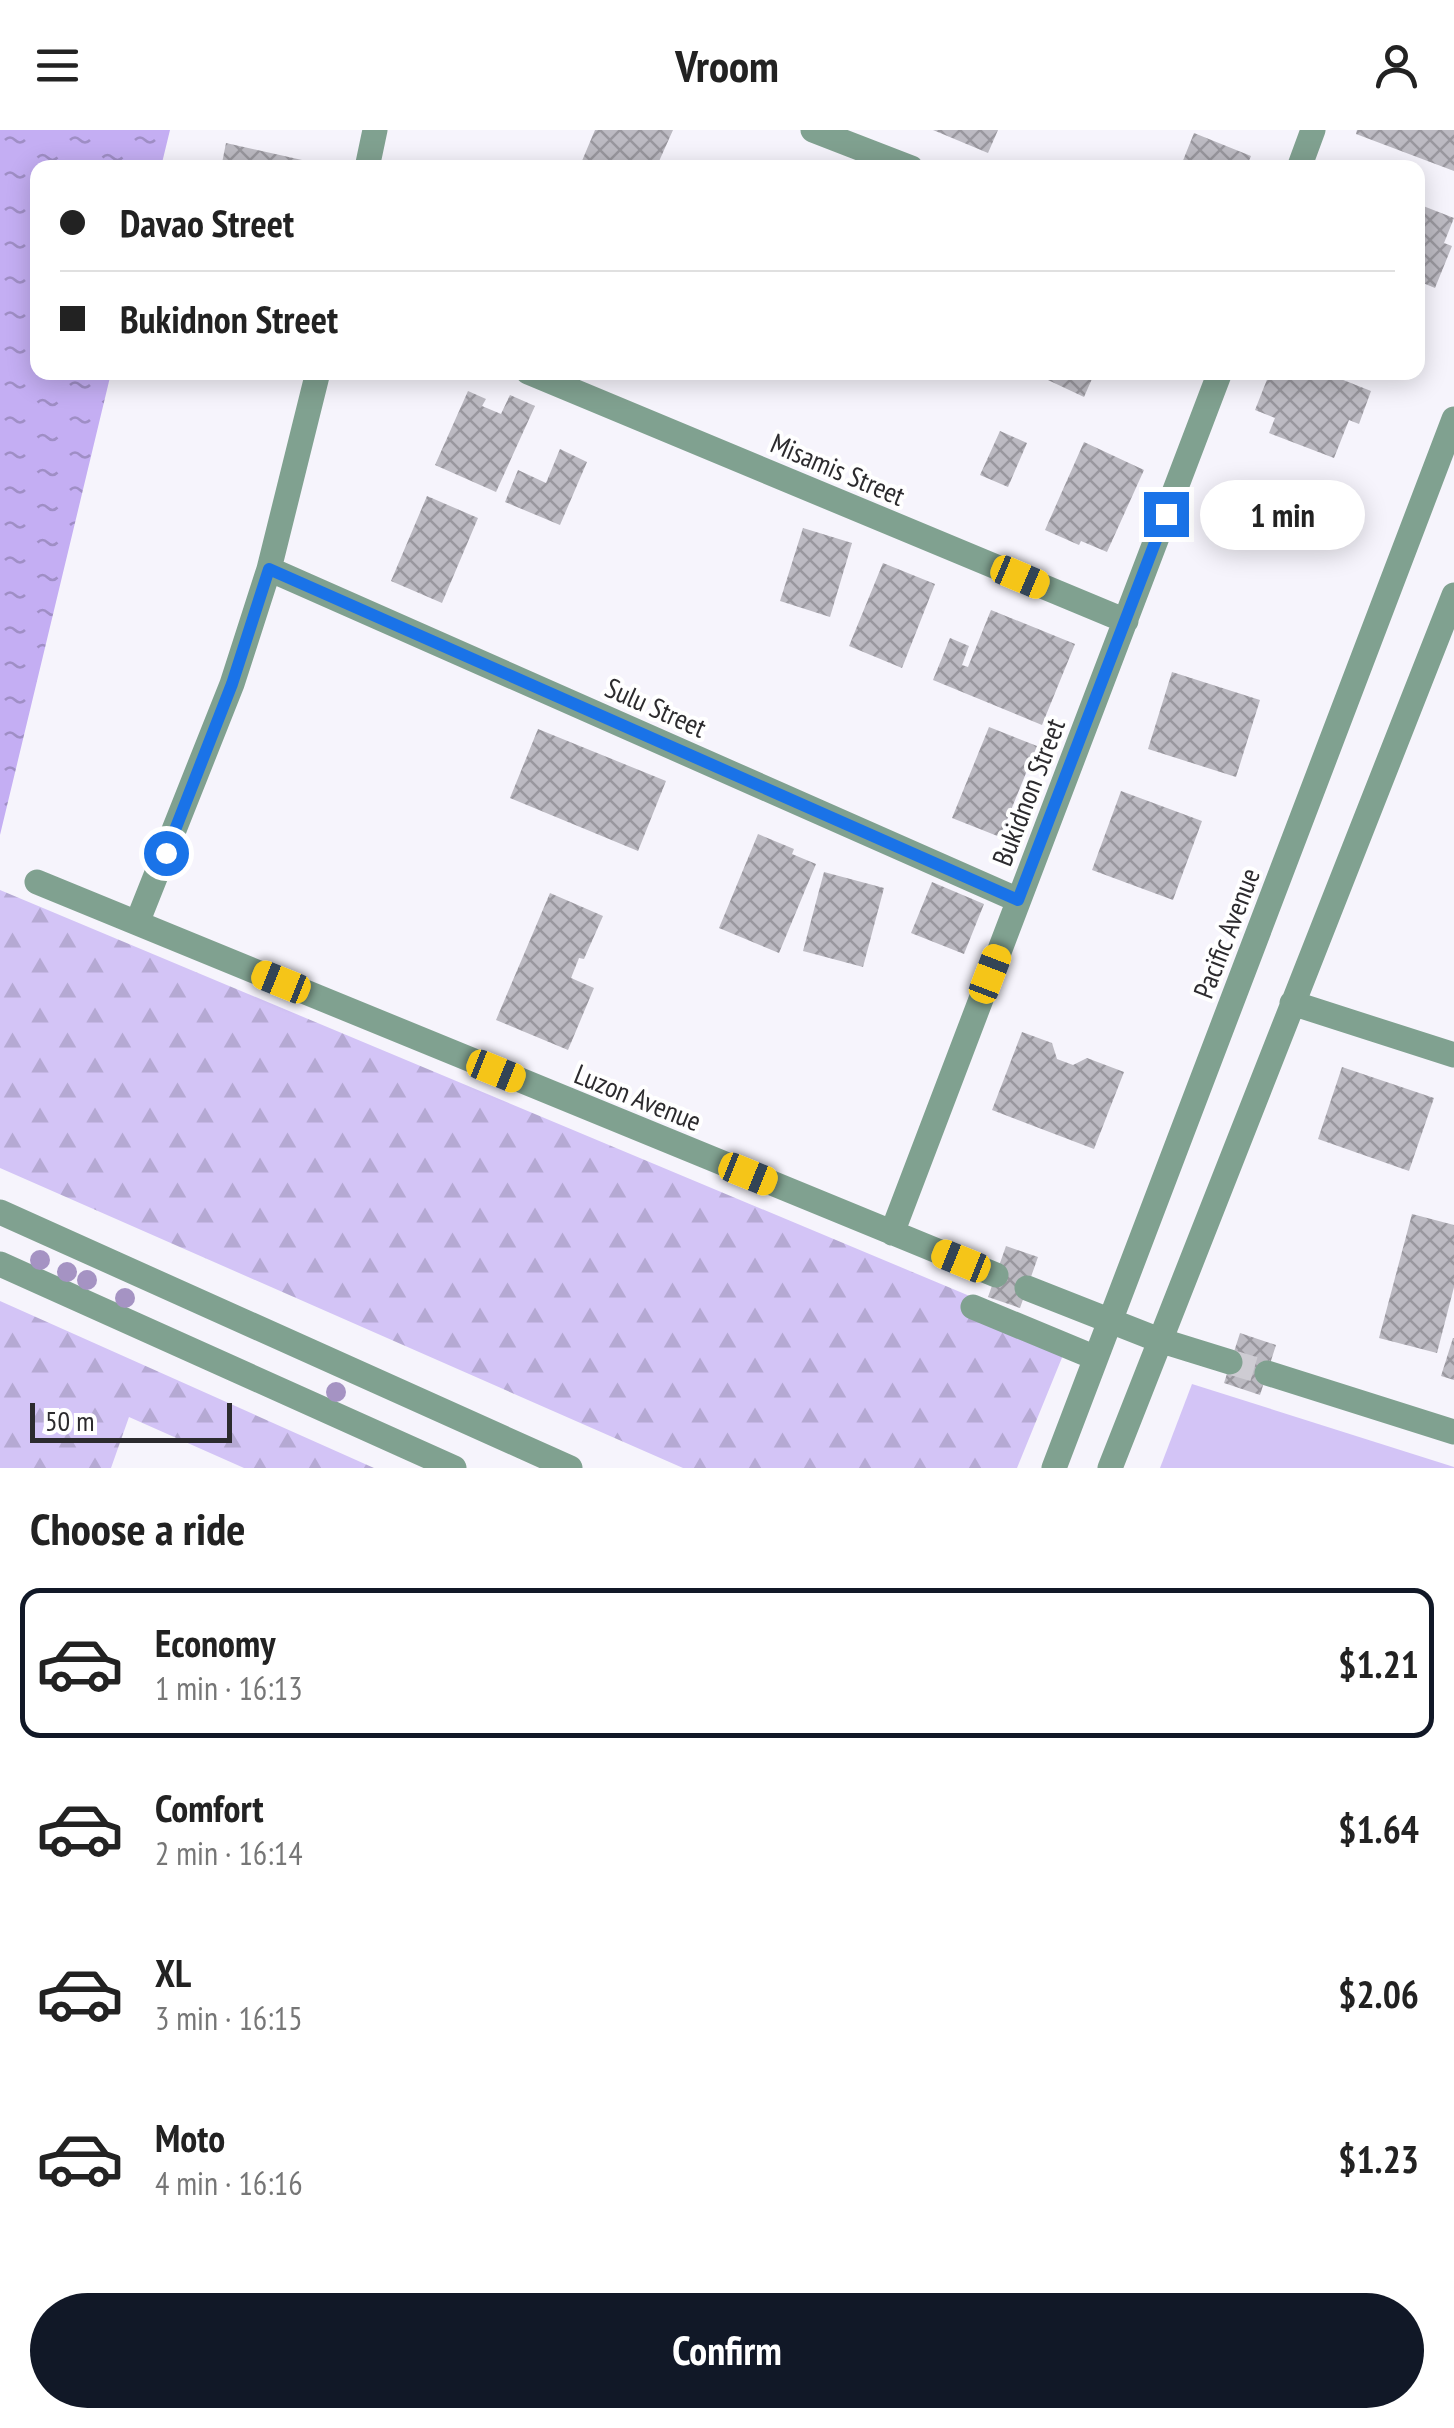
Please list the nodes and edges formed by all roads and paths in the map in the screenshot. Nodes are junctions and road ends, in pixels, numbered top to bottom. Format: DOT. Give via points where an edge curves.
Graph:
graph roads {
  1 [pos="376,130"];
  2 [pos="813,130"];
  3 [pos="1313,130"];
  4 [pos="368,160"];
  5 [pos="890,160"];
  6 [pos="1301,160"];
  7 [pos="316,380"];
  8 [pos="547,380"];
  9 [pos="1217,380"];
  10 [pos="1452,430"];
  11 [pos="269,569"];
  12 [pos="1454,595"];
  13 [pos="1126,621"];
  14 [pos="36,882"];
  15 [pos="1018,900"];
  16 [pos="137,923"];
  17 [pos="1292,1003"];
  18 [pos="1454,1055"];
  19 [pos="0,1212"];
  20 [pos="892,1233"];
  21 [pos="0,1264"];
  22 [pos="996,1275"];
  23 [pos="1028,1288"];
  24 [pos="973,1306"];
  25 [pos="1110,1322"];
  26 [pos="1158,1340"];
  27 [pos="1096,1358"];
  28 [pos="1230,1362"];
  29 [pos="1267,1374"];
  30 [pos="1454,1432"];
  31 [pos="454,1468"];
  32 [pos="570,1468"];
  33 [pos="1054,1468"];
  34 [pos="1110,1468"];
  1 -- 4 [label="street"];
  2 -- 5 [label="street"];
  3 -- 6 [label="street"];
  7 -- 11 [label="street"];
  8 -- 13 [label="street, Misamis Street"];
  9 -- 13 [label="street, Bukidnon Street"];
  10 -- 25 [label="street, Pacific Avenue"];
  11 -- 15 [label="street, Sulu Street"];
  11 -- 16 [label="street" via="226,700"];
  12 -- 17 [label="street"];
  13 -- 15 [label="street, Bukidnon Street"];
  14 -- 16 [label="street, Luzon Avenue"];
  15 -- 20 [label="street, Bukidnon Street"];
  16 -- 20 [label="street, Luzon Avenue"];
  17 -- 18 [label="street"];
  17 -- 26 [label="street"];
  19 -- 32 [label="street"];
  20 -- 22 [label="street, Luzon Avenue"];
  21 -- 31 [label="street"];
  23 -- 25 [label="street"];
  24 -- 27 [label="street"];
  25 -- 26 [label="street"];
  25 -- 27 [label="street, Pacific Avenue"];
  26 -- 28 [label="street"];
  26 -- 34 [label="street"];
  27 -- 33 [label="street, Pacific Avenue"];
  29 -- 30 [label="street"];
}
